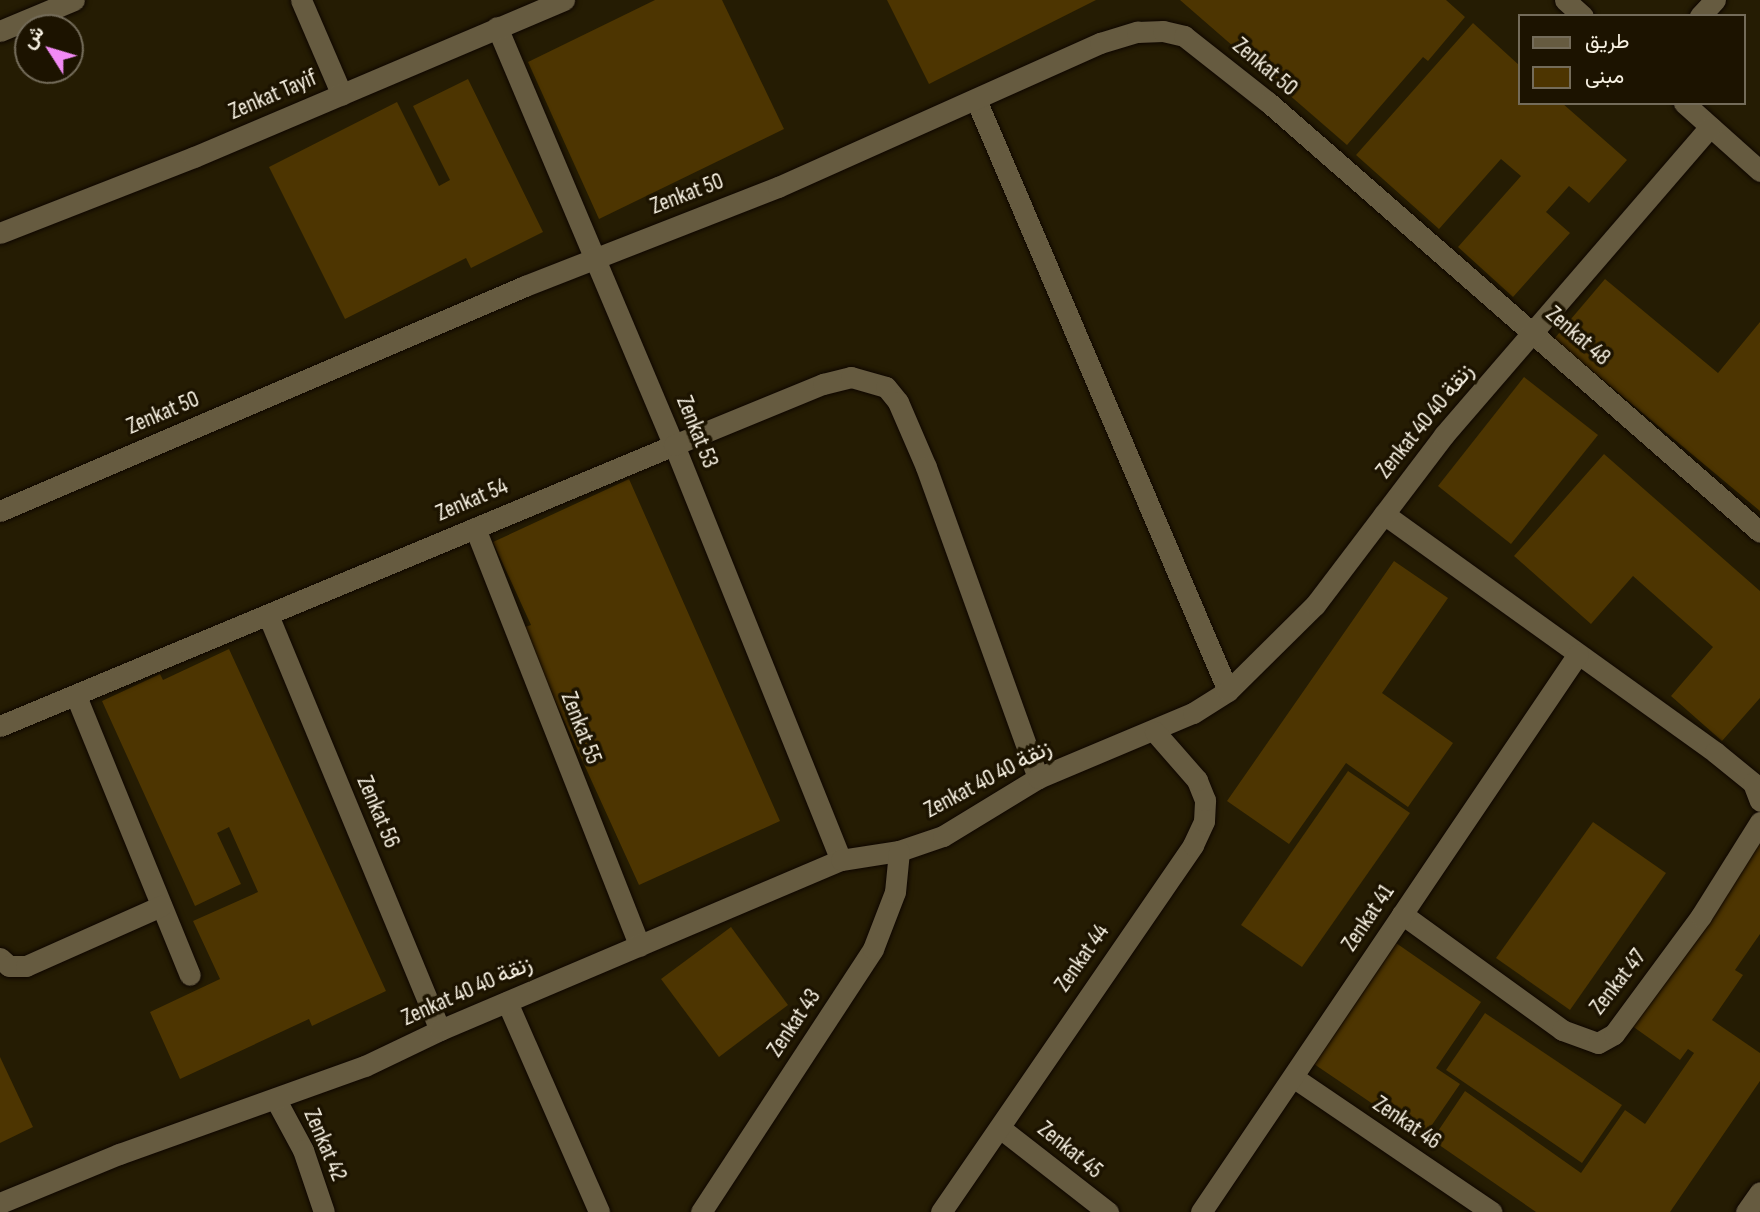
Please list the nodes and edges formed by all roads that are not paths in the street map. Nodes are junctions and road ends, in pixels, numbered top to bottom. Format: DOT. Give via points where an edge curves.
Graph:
graph roads {
  1 [pos="74,0"];
  2 [pos="301,0"];
  3 [pos="564,0"];
  4 [pos="1565,0"];
  5 [pos="1715,0"];
  6 [pos="1581,14"];
  7 [pos="1702,14"];
  8 [pos="497,27"];
  9 [pos="0,31"];
  10 [pos="342,94"];
  11 [pos="976,102"];
  12 [pos="1686,105"];
  13 [pos="1710,127"];
  14 [pos="1760,171"];
  15 [pos="1359,184"];
  16 [pos="0,233"];
  17 [pos="596,257"];
  18 [pos="1534,332"];
  19 [pos="674,444"];
  20 [pos="0,511"];
  21 [pos="1384,514"];
  22 [pos="475,528"];
  23 [pos="1760,532"];
  24 [pos="268,615"];
  25 [pos="1578,654"];
  26 [pos="1228,691"];
  27 [pos="76,696"];
  28 [pos="0,726"];
  29 [pos="1155,732"];
  30 [pos="1038,778"];
  31 [pos="1760,801"];
  32 [pos="1760,822"];
  33 [pos="899,851"];
  34 [pos="841,860"];
  35 [pos="161,906"];
  36 [pos="1402,915"];
  37 [pos="639,946"];
  38 [pos="0,958"];
  39 [pos="190,975"];
  40 [pos="507,1002"];
  41 [pos="440,1030"];
  42 [pos="1293,1077"];
  43 [pos="276,1100"];
  44 [pos="1000,1128"];
  45 [pos="1760,1192"];
  46 [pos="0,1203"];
  47 [pos="321,1211"];
  48 [pos="599,1212"];
  49 [pos="701,1212"];
  50 [pos="941,1212"];
  51 [pos="1108,1212"];
  52 [pos="1201,1212"];
  53 [pos="1492,1212"];
  54 [pos="1746,1212"];
  1 -- 9 [label="street"];
  2 -- 10 [label="street"];
  3 -- 8 [label="street, Zenkat Tayif"];
  4 -- 6 [label="street"];
  5 -- 7 [label="street"];
  8 -- 10 [label="street, Zenkat Tayif"];
  8 -- 17 [label="street, Zenkat 53"];
  10 -- 16 [label="street, Zenkat Tayif"];
  11 -- 15 [label="street, Zenkat 50" via="1100,43 1137,32 1163,31 1184,36 1223,65"];
  11 -- 17 [label="street, Zenkat 50"];
  11 -- 26 [label="street"];
  12 -- 13 [label="street"];
  13 -- 14 [label="street"];
  13 -- 18 [label="street, Zenkat 40 زنقة 40"];
  15 -- 18 [label="street, Zenkat 48"];
  17 -- 19 [label="street, Zenkat 53"];
  17 -- 20 [label="street, Zenkat 50"];
  18 -- 21 [label="street, Zenkat 40 زنقة 40"];
  18 -- 23 [label="street, Zenkat 48"];
  19 -- 22 [label="street, Zenkat 54"];
  19 -- 30 [label="street, Zenkat 54" via="823,384 851,377 886,387 926,467"];
  19 -- 34 [label="street, Zenkat 53"];
  21 -- 25 [label="street"];
  21 -- 26 [label="street, Zenkat 40 زنقة 40" via="1315,605"];
  22 -- 24 [label="street, Zenkat 54"];
  22 -- 37 [label="street, Zenkat 55"];
  24 -- 27 [label="street, Zenkat 54"];
  24 -- 41 [label="street, Zenkat 56"];
  25 -- 31 [label="street" via="1715,752 1753,783"];
  25 -- 36 [label="street, Zenkat 41"];
  26 -- 29 [label="street, Zenkat 40 زنقة 40"];
  27 -- 28 [label="street, Zenkat 54"];
  27 -- 35 [label="street"];
  29 -- 30 [label="street, Zenkat 40 زنقة 40"];
  29 -- 44 [label="street, Zenkat 44" via="1197,780 1205,800 1204,821 1194,845"];
  30 -- 33 [label="street, Zenkat 40 زنقة 40" via="943,836"];
  32 -- 36 [label="street, Zenkat 47" via="1701,916 1614,1034 1598,1043 1562,1030"];
  33 -- 34 [label="street, Zenkat 40 زنقة 40"];
  33 -- 49 [label="street, Zenkat 43" via="892,901 873,949"];
  34 -- 37 [label="street, Zenkat 40 زنقة 40"];
  35 -- 38 [label="street" via="26,966 9,965"];
  35 -- 39 [label="street"];
  36 -- 42 [label="street, Zenkat 41"];
  37 -- 40 [label="street, Zenkat 40 زنقة 40"];
  40 -- 41 [label="street, Zenkat 40 زنقة 40"];
  40 -- 48 [label="street"];
  41 -- 43 [label="street, Zenkat 40 زنقة 40" via="365,1066"];
  42 -- 52 [label="street, Zenkat 41"];
  42 -- 53 [label="street, Zenkat 46"];
  43 -- 46 [label="street, Zenkat 40 زنقة 40" via="119,1154"];
  43 -- 47 [label="street, Zenkat 42" via="303,1150"];
  44 -- 50 [label="street, Zenkat 44"];
  44 -- 51 [label="street, Zenkat 45"];
  45 -- 54 [label="street"];
}
